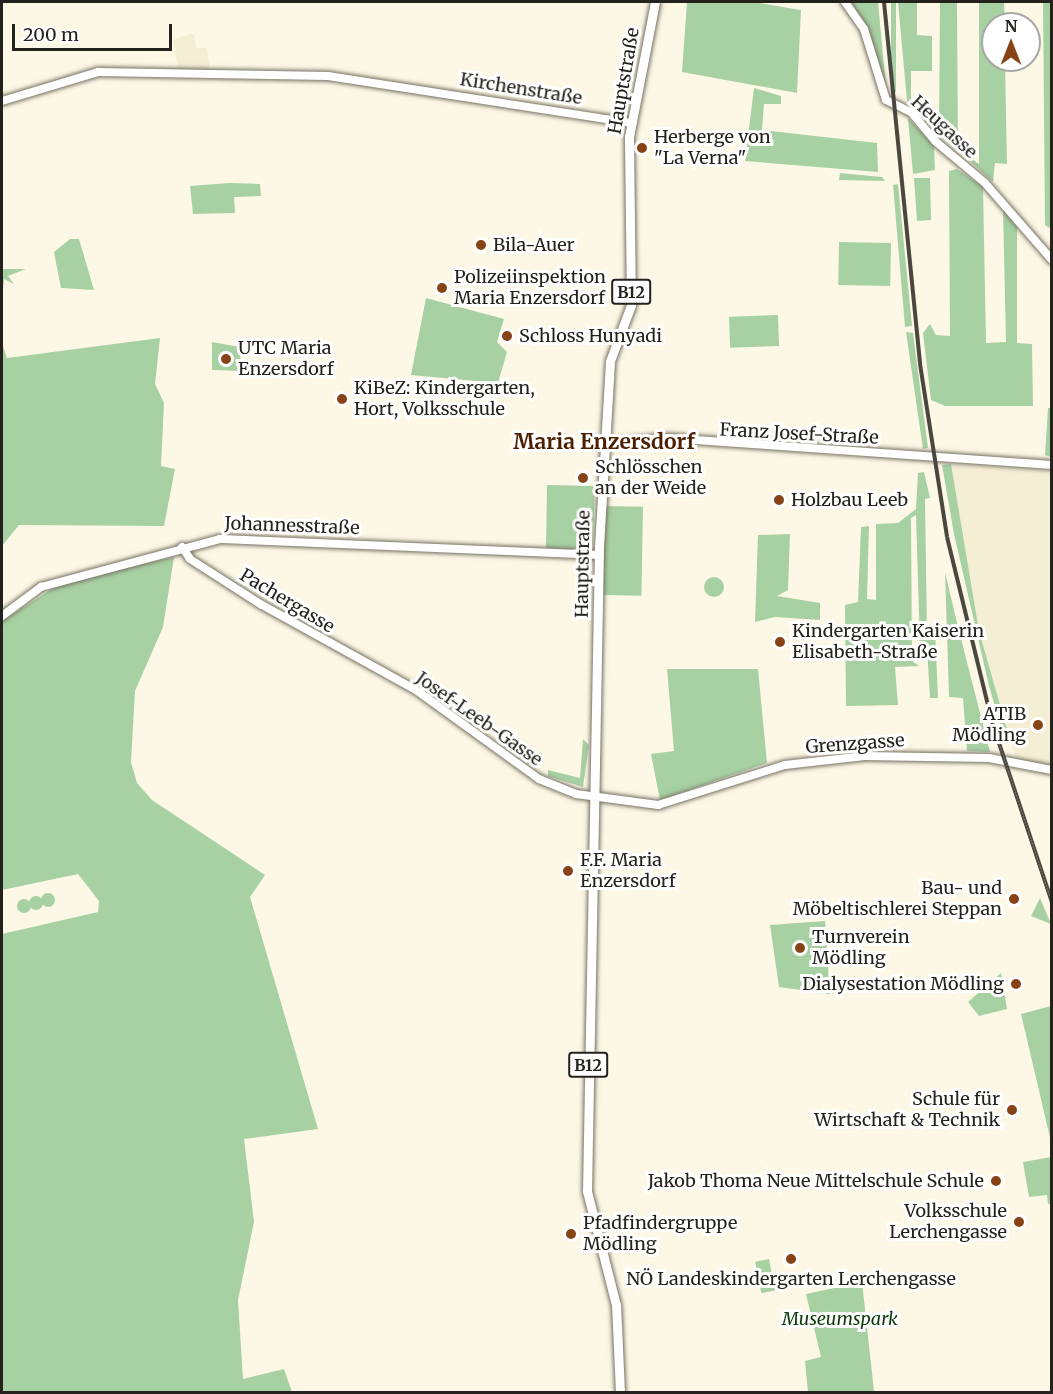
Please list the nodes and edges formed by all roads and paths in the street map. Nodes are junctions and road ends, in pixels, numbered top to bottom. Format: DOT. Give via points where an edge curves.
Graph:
graph roads {
  1 [pos="655,2"];
  2 [pos="845,2"];
  3 [pos="2,102"];
  4 [pos="632,123"];
  5 [pos="1052,260"];
  6 [pos="605,444"];
  7 [pos="1052,465"];
  8 [pos="182,547"];
  9 [pos="598,555"];
  10 [pos="2,616"];
  11 [pos="381,674"];
  12 [pos="1052,770"];
  13 [pos="594,797"];
  14 [pos="620,1392"];
  1 -- 4 [label="main road, Hauptstraße / B12"];
  2 -- 5 [label="street, Heugasse" via="864,29 886,100 911,112 935,141 985,183"];
  3 -- 4 [label="main road, Kirchenstraße" via="98,72 328,76"];
  4 -- 6 [label="main road, Hauptstraße / B12" via="631,305 611,354"];
  6 -- 7 [label="street, Franz Josef-Straße" via="667,438"];
  6 -- 9 [label="main road, Hauptstraße / B12"];
  8 -- 9 [label="main road, Johannesstraße" via="250,538"];
  8 -- 10 [label="main road, Johannesstraße" via="115,571 41,587"];
  8 -- 11 [label="street, Pachergasse" via="190,559 262,605"];
  9 -- 13 [label="main road, Hauptstraße / B12"];
  11 -- 13 [label="street, Josef-Leeb-Gasse" via="416,690 539,779"];
  12 -- 13 [label="street, Grenzgasse" via="989,758 848,757 785,765 658,805"];
  13 -- 14 [label="main road, B12" via="587,1191 616,1305"];
}
